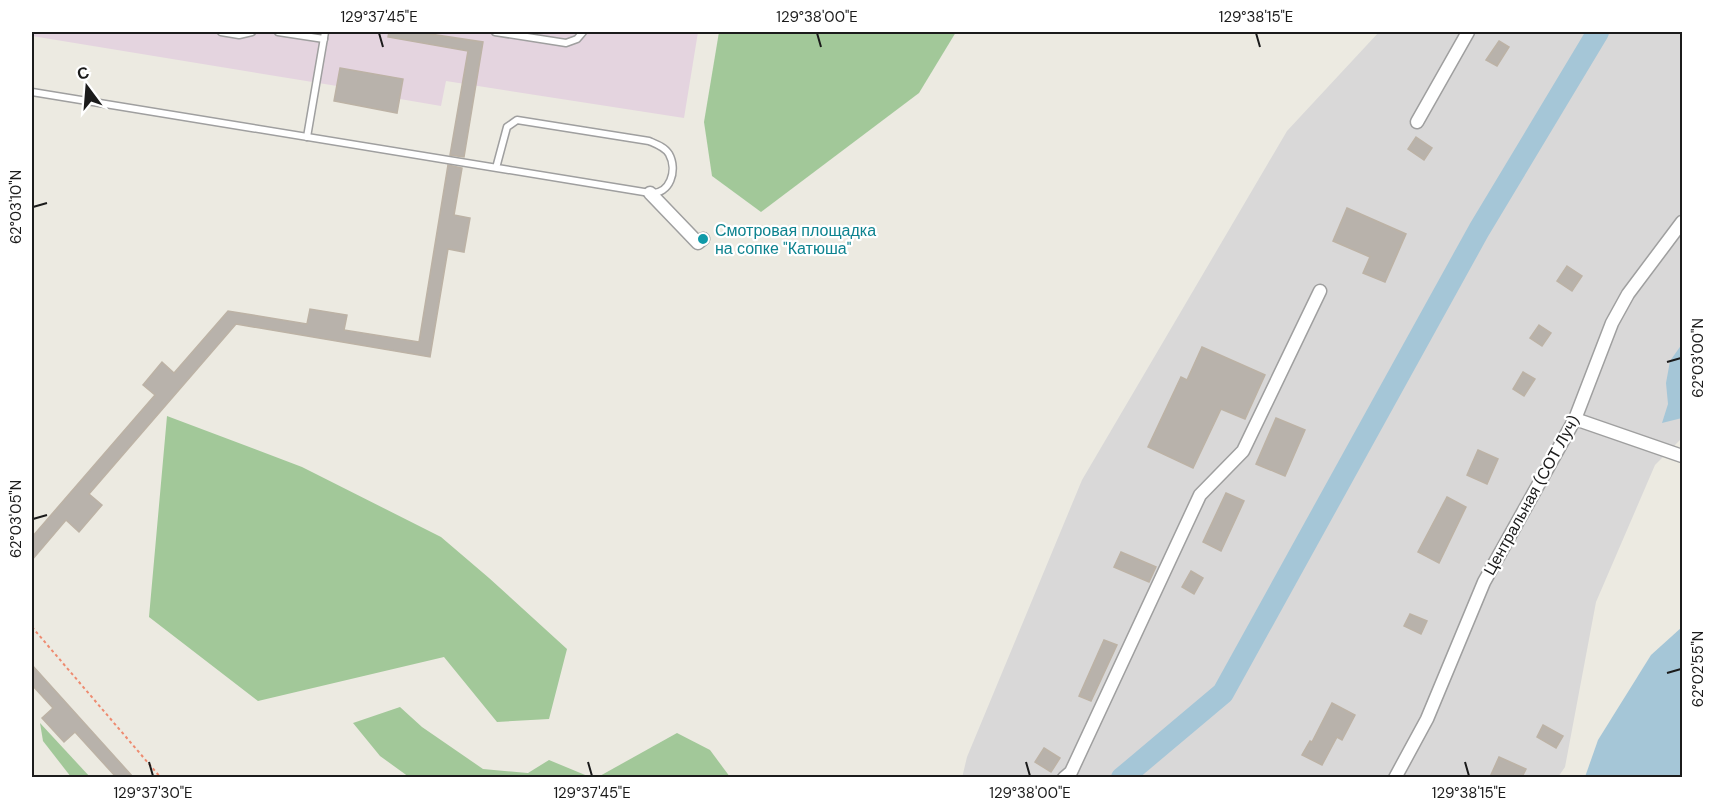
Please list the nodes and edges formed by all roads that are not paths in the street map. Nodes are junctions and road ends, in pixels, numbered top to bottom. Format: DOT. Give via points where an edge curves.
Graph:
graph roads {
  1 [pos="221,32"];
  2 [pos="252,32"];
  3 [pos="278,32"];
  4 [pos="495,32"];
  5 [pos="583,32"];
  6 [pos="1468,32"];
  7 [pos="324,35"];
  8 [pos="32,93"];
  9 [pos="1417,122"];
  10 [pos="307,137"];
  11 [pos="496,168"];
  12 [pos="650,193"];
  13 [pos="1683,222"];
  14 [pos="702,239"];
  15 [pos="1320,291"];
  16 [pos="1575,418"];
  17 [pos="1683,456"];
  18 [pos="1064,777"];
  19 [pos="1395,777"];
  1 -- 2 [label="lane"];
  3 -- 7 [label="lane"];
  4 -- 5 [label="lane" via="566,44"];
  6 -- 9 [label="street"];
  7 -- 10 [label="lane"];
  8 -- 10 [label="lane"];
  10 -- 11 [label="lane"];
  11 -- 12 [label="lane"];
  11 -- 12 [label="lane" via="507,127 518,120 649,141 669,154 673,168 672,180 663,190"];
  12 -- 14 [label="street" via="698,243"];
  13 -- 16 [label="street, Центральная (СОТ Луч)" via="1628,294 1612,323"];
  15 -- 18 [label="street" via="1243,451 1200,495 1071,772"];
  16 -- 17 [label="street"];
  16 -- 19 [label="street, Центральная (СОТ Луч)" via="1484,582 1427,719"];
}
